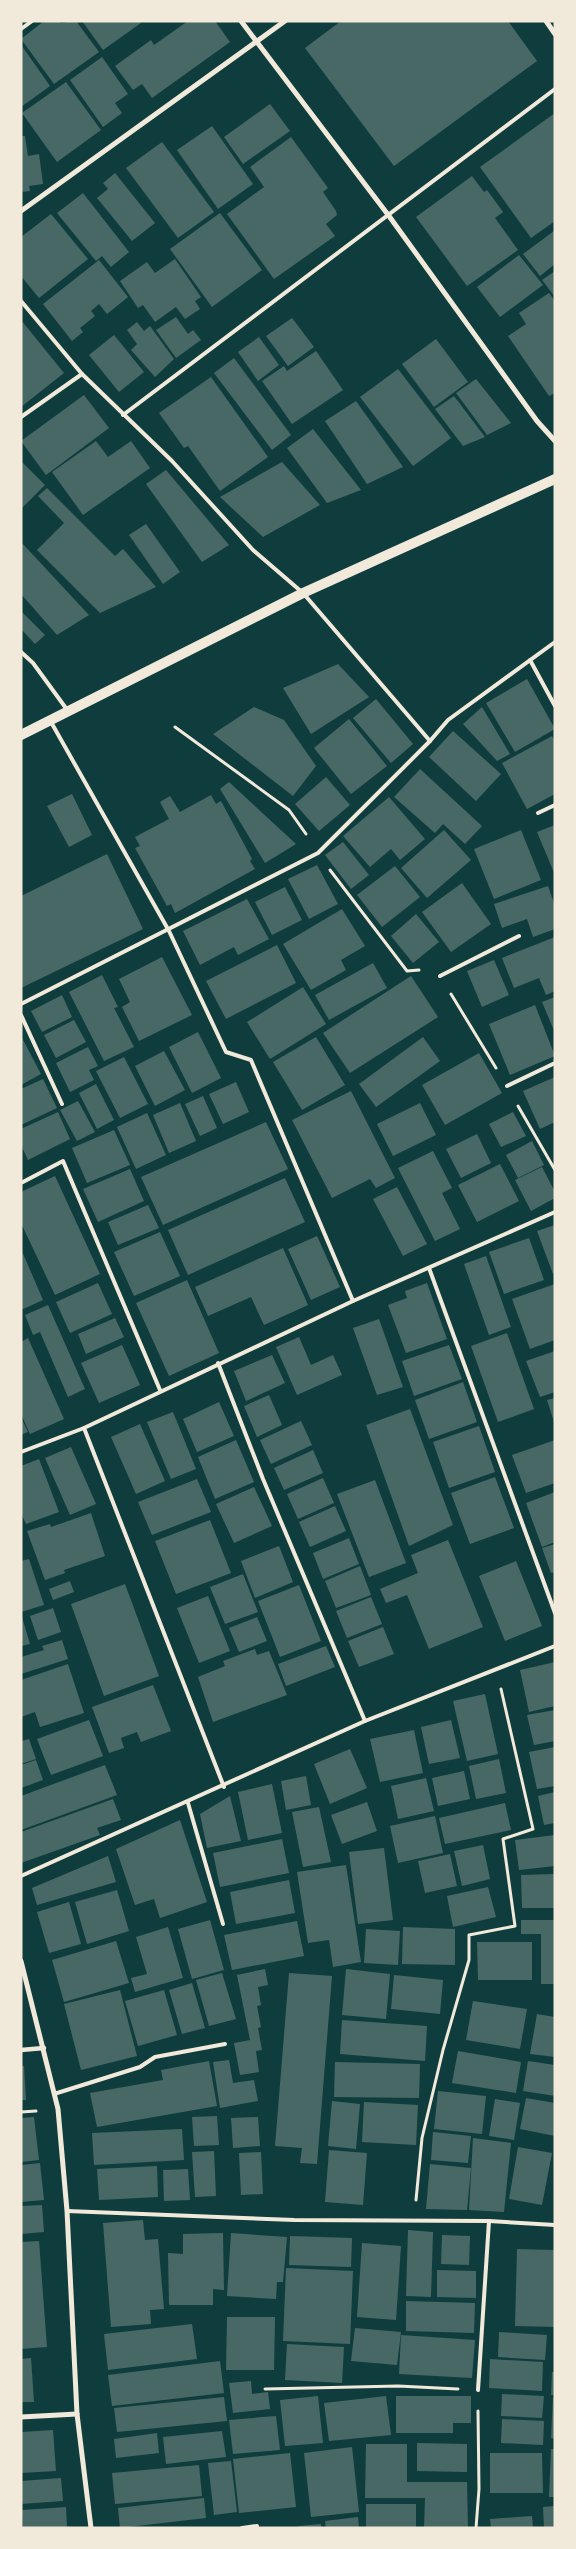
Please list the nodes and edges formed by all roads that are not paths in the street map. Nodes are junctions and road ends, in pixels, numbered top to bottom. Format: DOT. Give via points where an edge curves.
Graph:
graph roads {
  1 [pos="32,21"];
  2 [pos="242,21"];
  3 [pos="285,21"];
  4 [pos="546,21"];
  5 [pos="21,29"];
  6 [pos="555,34"];
  7 [pos="257,42"];
  8 [pos="555,89"];
  9 [pos="21,211"];
  10 [pos="389,216"];
  11 [pos="21,302"];
  12 [pos="82,374"];
  13 [pos="123,415"];
  14 [pos="21,417"];
  15 [pos="555,441"];
  16 [pos="555,479"];
  17 [pos="303,593"];
  18 [pos="555,642"];
  19 [pos="21,652"];
  20 [pos="530,660"];
  21 [pos="555,706"];
  22 [pos="68,712"];
  23 [pos="50,720"];
  24 [pos="21,735"];
  25 [pos="430,741"];
  26 [pos="555,805"];
  27 [pos="538,813"];
  28 [pos="168,931"];
  29 [pos="519,936"];
  30 [pos="440,976"];
  31 [pos="21,1004"];
  32 [pos="21,1015"];
  33 [pos="555,1063"];
  34 [pos="507,1086"];
  35 [pos="62,1104"];
  36 [pos="21,1183"];
  37 [pos="555,1212"];
  38 [pos="429,1268"];
  39 [pos="353,1300"];
  40 [pos="218,1363"];
  41 [pos="160,1390"];
  42 [pos="84,1428"];
  43 [pos="21,1452"];
  44 [pos="555,1614"];
  45 [pos="555,1646"];
  46 [pos="365,1722"];
  47 [pos="224,1787"];
  48 [pos="188,1803"];
  49 [pos="21,1876"];
  50 [pos="223,1924"];
  51 [pos="21,1961"];
  52 [pos="226,2044"];
  53 [pos="44,2048"];
  54 [pos="21,2050"];
  55 [pos="54,2094"];
  56 [pos="67,2211"];
  57 [pos="489,2221"];
  58 [pos="555,2225"];
  59 [pos="478,2390"];
  60 [pos="77,2414"];
  61 [pos="21,2417"];
  62 [pos="257,2526"];
  63 [pos="91,2528"];
  64 [pos="242,2528"];
  1 -- 5 [label="lane"];
  2 -- 7 [label="street"];
  3 -- 7 [label="street"];
  4 -- 6 [label="street"];
  7 -- 9 [label="street"];
  7 -- 10 [label="street"];
  8 -- 10 [label="lane"];
  10 -- 13 [label="lane"];
  10 -- 15 [label="street" via="537,421"];
  11 -- 12 [label="lane"];
  12 -- 13 [label="lane"];
  12 -- 14 [label="lane"];
  13 -- 17 [label="lane" via="172,461 253,550"];
  16 -- 17 [label="main road"];
  17 -- 22 [label="main road"];
  17 -- 25 [label="lane"];
  18 -- 20 [label="lane"];
  19 -- 22 [label="lane" via="33,662"];
  20 -- 21 [label="lane"];
  20 -- 25 [label="lane" via="448,720"];
  22 -- 23 [label="main road"];
  23 -- 24 [label="main road"];
  23 -- 28 [label="lane"];
  25 -- 28 [label="lane" via="318,853"];
  26 -- 27 [label="lane"];
  28 -- 31 [label="lane"];
  28 -- 39 [label="lane" via="226,1052 251,1060"];
  29 -- 30 [label="lane"];
  32 -- 35 [label="lane"];
  33 -- 34 [label="lane"];
  36 -- 41 [label="lane" via="64,1162"];
  37 -- 38 [label="lane"];
  38 -- 39 [label="lane"];
  38 -- 44 [label="lane"];
  39 -- 40 [label="lane"];
  40 -- 41 [label="lane"];
  40 -- 46 [label="lane" via="263,1480"];
  41 -- 42 [label="lane"];
  42 -- 43 [label="lane"];
  42 -- 47 [label="lane"];
  45 -- 46 [label="lane"];
  46 -- 47 [label="lane"];
  47 -- 48 [label="lane"];
  48 -- 49 [label="lane"];
  48 -- 50 [label="lane"];
  51 -- 53 [label="street"];
  52 -- 55 [label="lane" via="155,2057 140,2067"];
  53 -- 54 [label="street"];
  53 -- 55 [label="street"];
  55 -- 56 [label="street"];
  56 -- 57 [label="lane" via="294,2220"];
  56 -- 60 [label="street"];
  57 -- 58 [label="lane"];
  57 -- 59 [label="lane"];
  60 -- 61 [label="street"];
  60 -- 63 [label="street"];
  62 -- 64 [label="lane"];
}
